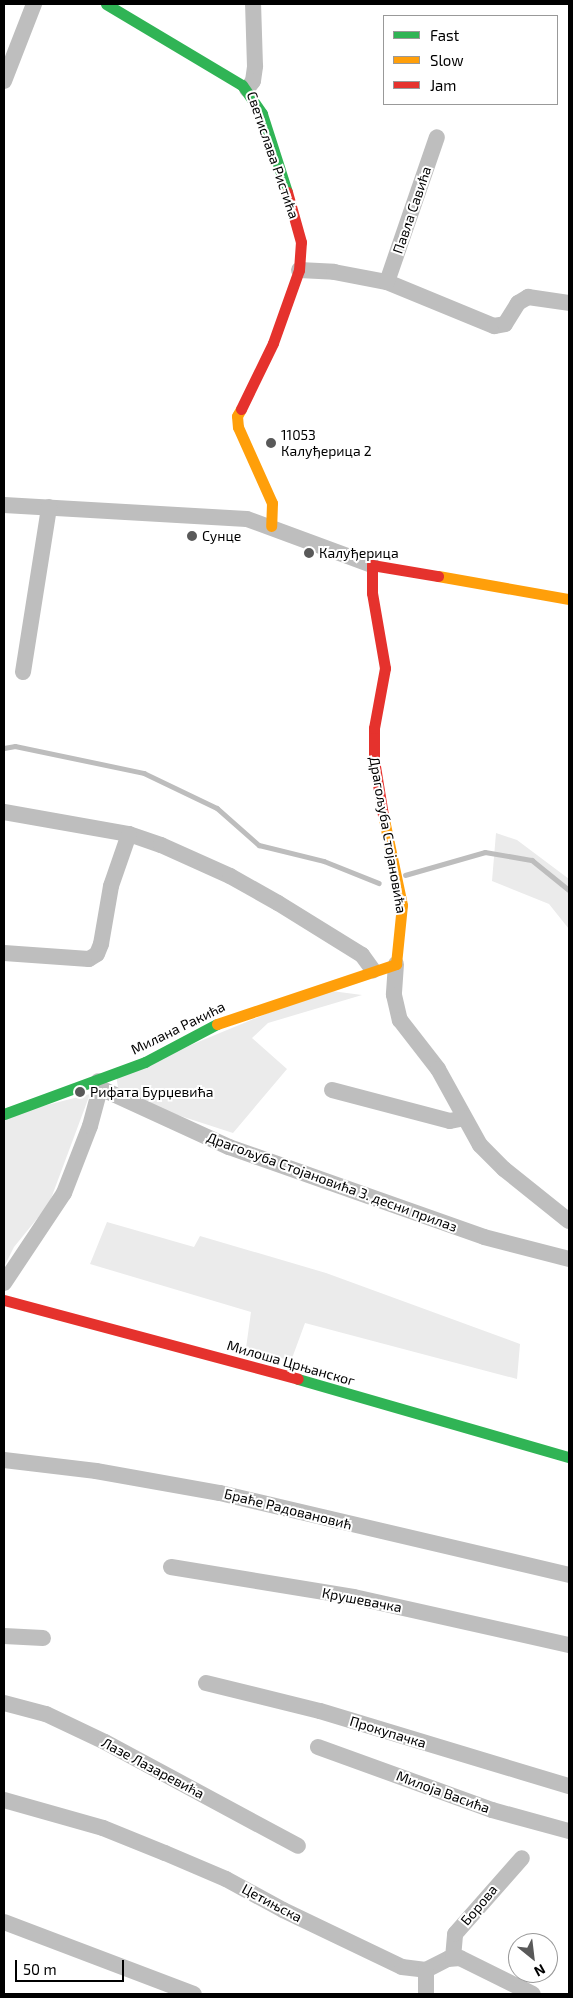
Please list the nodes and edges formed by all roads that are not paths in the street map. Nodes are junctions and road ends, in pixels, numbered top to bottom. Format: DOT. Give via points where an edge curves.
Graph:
graph roads {
  1 [pos="34,4"];
  2 [pos="106,4"];
  3 [pos="253,4"];
  4 [pos="4,81"];
  5 [pos="247,90"];
  6 [pos="437,137"];
  7 [pos="300,270"];
  8 [pos="387,282"];
  9 [pos="569,303"];
  10 [pos="4,505"];
  11 [pos="49,507"];
  12 [pos="271,526"];
  13 [pos="372,565"];
  14 [pos="569,599"];
  15 [pos="23,672"];
  16 [pos="4,812"];
  17 [pos="129,834"];
  18 [pos="4,953"];
  19 [pos="396,964"];
  20 [pos="373,970"];
  21 [pos="99,1084"];
  22 [pos="332,1090"];
  23 [pos="4,1114"];
  24 [pos="464,1118"];
  25 [pos="569,1221"];
  26 [pos="569,1260"];
  27 [pos="4,1283"];
  28 [pos="4,1300"];
  29 [pos="569,1457"];
  30 [pos="4,1460"];
  31 [pos="171,1567"];
  32 [pos="569,1576"];
  33 [pos="4,1636"];
  34 [pos="43,1638"];
  35 [pos="569,1644"];
  36 [pos="206,1683"];
  37 [pos="4,1703"];
  38 [pos="318,1747"];
  39 [pos="569,1786"];
  40 [pos="4,1800"];
  41 [pos="569,1831"];
  42 [pos="298,1846"];
  43 [pos="522,1858"];
  44 [pos="4,1922"];
  45 [pos="453,1958"];
  46 [pos="426,1970"];
  47 [pos="194,1994"];
  48 [pos="426,1994"];
  49 [pos="532,1994"];
  1 -- 4 [label="street"];
  2 -- 5 [label="street"];
  3 -- 5 [label="street, Светислава Ристића" via="255,66"];
  5 -- 7 [label="street, Светислава Ристића" via="262,114 294,212 300,242"];
  6 -- 8 [label="street, Павла Савића"];
  7 -- 8 [label="street" via="334,272"];
  7 -- 12 [label="street, Светислава Ристића" via="273,343 237,416 238,427 272,503"];
  8 -- 9 [label="street" via="494,326 505,324 518,303 528,297"];
  10 -- 11 [label="street"];
  11 -- 12 [label="street" via="230,516"];
  11 -- 15 [label="street"];
  12 -- 13 [label="street"];
  13 -- 14 [label="street"];
  13 -- 19 [label="street, Драгољуба Стојановића" via="372,593 386,668 374,728 374,760 384,831 402,905"];
  16 -- 17 [label="street"];
  17 -- 18 [label="street" via="111,886 101,944 96,954 89,959"];
  17 -- 20 [label="street" via="230,876 270,898 362,955"];
  19 -- 20 [label="street, Милана Ракића"];
  19 -- 24 [label="street, Драгољуба Стојановића" via="394,995 400,1020 438,1069"];
  20 -- 21 [label="street, Милана Ракића" via="221,1022"];
  21 -- 23 [label="street, Милана Ракића"];
  21 -- 26 [label="street, Драгољуба Стојановића 3. десни прилаз" via="229,1147 484,1238"];
  21 -- 27 [label="street" via="85,1141 64,1193"];
  22 -- 24 [label="street" via="450,1121"];
  24 -- 25 [label="street, Драгољуба Стојановића" via="490,1155"];
  28 -- 29 [label="street, Милоша Црњанског" via="185,1347"];
  30 -- 32 [label="street, Браће Радовановић" via="96,1471 220,1493"];
  31 -- 35 [label="street, Крушевачка" via="354,1597"];
  33 -- 34 [label="street"];
  36 -- 39 [label="street, Прокупачка" via="320,1711"];
  37 -- 42 [label="street, Лазе Лазаревића" via="46,1714 105,1742"];
  38 -- 41 [label="street, Милоја Васића" via="492,1810"];
  40 -- 46 [label="street, Цетињска" via="102,1828 165,1853 226,1879 282,1910 402,1967"];
  43 -- 45 [label="street, Борова" via="455,1934"];
  44 -- 47 [label="street"];
  45 -- 46 [label="street"];
  45 -- 49 [label="street" via="469,1962"];
  46 -- 48 [label="street"];
}
